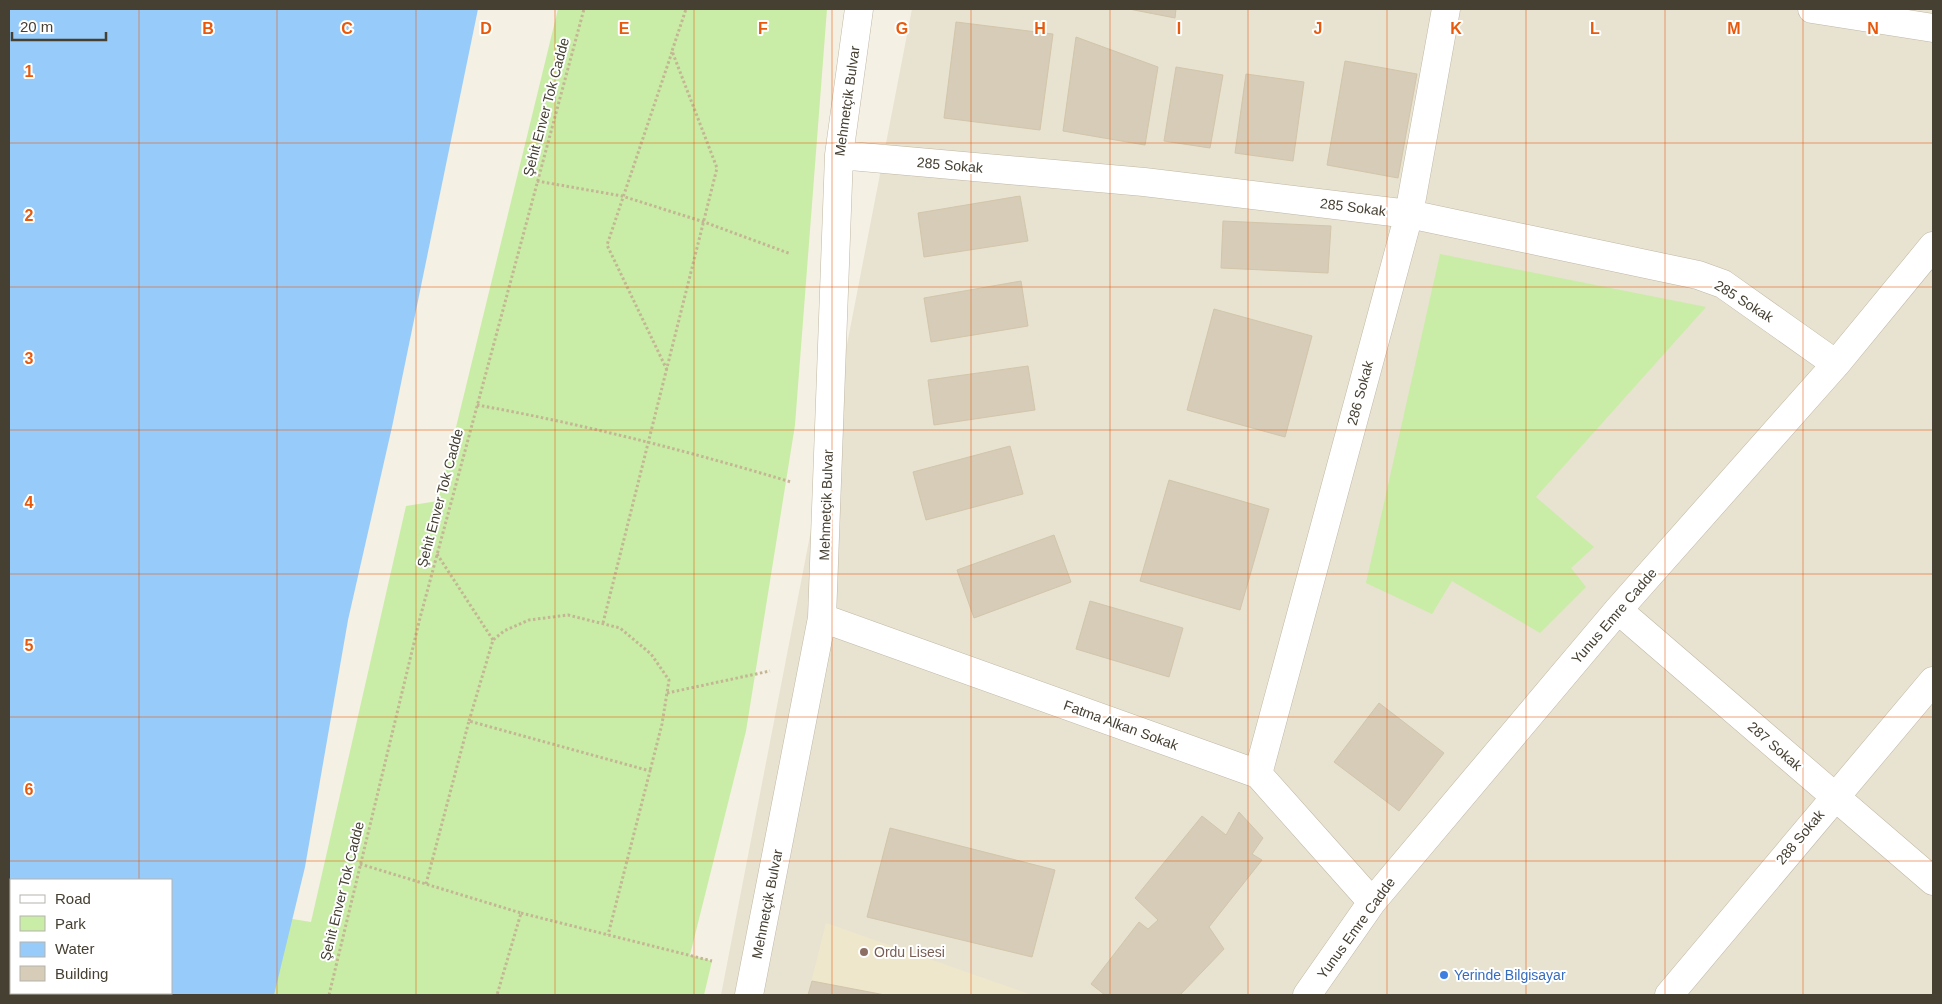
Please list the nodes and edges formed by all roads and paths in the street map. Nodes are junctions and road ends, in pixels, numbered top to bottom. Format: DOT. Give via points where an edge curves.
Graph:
graph roads {
  1 [pos="584,9"];
  2 [pos="686,9"];
  3 [pos="859,9"];
  4 [pos="1446,9"];
  5 [pos="1812,9"];
  6 [pos="1933,28"];
  7 [pos="672,51"];
  8 [pos="839,155"];
  9 [pos="537,181"];
  10 [pos="622,196"];
  11 [pos="1409,214"];
  12 [pos="704,222"];
  13 [pos="1933,246"];
  14 [pos="791,254"];
  15 [pos="1836,364"];
  16 [pos="667,370"];
  17 [pos="477,405"];
  18 [pos="648,442"];
  19 [pos="791,482"];
  20 [pos="437,554"];
  21 [pos="1618,610"];
  22 [pos="822,618"];
  23 [pos="603,623"];
  24 [pos="493,640"];
  25 [pos="770,671"];
  26 [pos="1933,681"];
  27 [pos="667,693"];
  28 [pos="469,721"];
  29 [pos="650,771"];
  30 [pos="1258,774"];
  31 [pos="1834,797"];
  32 [pos="360,864"];
  33 [pos="1933,880"];
  34 [pos="426,884"];
  35 [pos="1372,902"];
  36 [pos="521,913"];
  37 [pos="608,935"];
  38 [pos="712,961"];
  39 [pos="329,995"];
  40 [pos="497,995"];
  41 [pos="749,995"];
  42 [pos="1307,995"];
  43 [pos="1669,995"];
  1 -- 9 [label="path, Şehit Enver Tok Cadde"];
  2 -- 7 [label="path"];
  3 -- 8 [label="street, Mehmetçik Bulvar"];
  4 -- 11 [label="street, 286 Sokak"];
  5 -- 6 [label="street"];
  7 -- 10 [label="path"];
  7 -- 12 [label="path" via="717,168"];
  8 -- 11 [label="street, 285 Sokak" via="1144,182"];
  8 -- 22 [label="street, Mehmetçik Bulvar"];
  9 -- 10 [label="path"];
  9 -- 17 [label="path, Şehit Enver Tok Cadde"];
  10 -- 12 [label="path"];
  10 -- 16 [label="path" via="607,244"];
  11 -- 15 [label="street, 285 Sokak" via="1698,275 1723,284"];
  11 -- 30 [label="street, 286 Sokak"];
  12 -- 14 [label="path"];
  12 -- 16 [label="path"];
  13 -- 15 [label="street, Yunus Emre Cadde"];
  15 -- 21 [label="street, Yunus Emre Cadde"];
  16 -- 18 [label="path"];
  17 -- 18 [label="path" via="543,416"];
  17 -- 20 [label="path, Şehit Enver Tok Cadde"];
  18 -- 19 [label="path"];
  18 -- 23 [label="path"];
  20 -- 24 [label="path"];
  20 -- 32 [label="path, Şehit Enver Tok Cadde"];
  21 -- 31 [label="street, 287 Sokak"];
  21 -- 35 [label="street, Yunus Emre Cadde"];
  22 -- 30 [label="street, Fatma Alkan Sokak"];
  22 -- 41 [label="street, Mehmetçik Bulvar"];
  23 -- 24 [label="path" via="568,615 552,616 516,624"];
  23 -- 27 [label="path" via="620,628 651,654 669,680"];
  24 -- 28 [label="path"];
  25 -- 27 [label="path"];
  26 -- 31 [label="street, 288 Sokak"];
  27 -- 29 [label="path"];
  28 -- 29 [label="path"];
  28 -- 34 [label="path"];
  29 -- 37 [label="path"];
  30 -- 35 [label="street, Fatma Alkan Sokak"];
  31 -- 33 [label="street, 287 Sokak"];
  31 -- 43 [label="street, 288 Sokak"];
  32 -- 34 [label="path"];
  32 -- 39 [label="path, Şehit Enver Tok Cadde"];
  34 -- 36 [label="path"];
  35 -- 42 [label="street, Yunus Emre Cadde"];
  36 -- 37 [label="path"];
  36 -- 40 [label="path"];
  37 -- 38 [label="path"];
}
